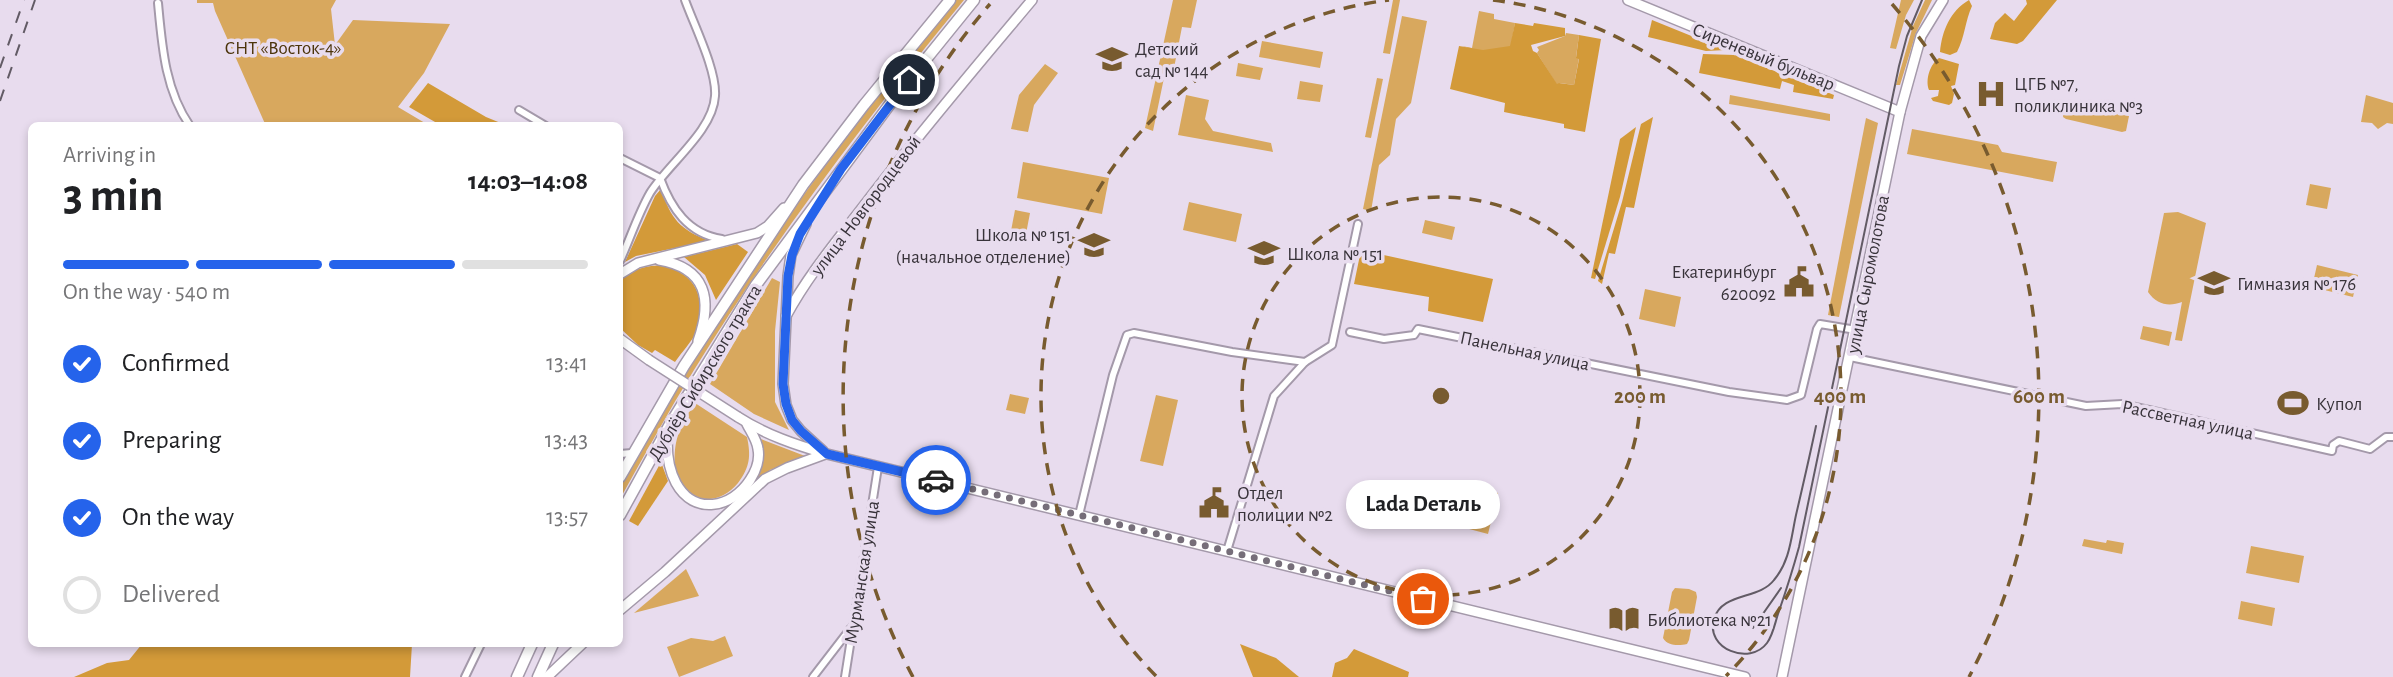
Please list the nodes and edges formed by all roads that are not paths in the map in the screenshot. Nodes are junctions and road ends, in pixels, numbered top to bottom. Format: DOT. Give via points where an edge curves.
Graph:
graph roads {
  1 [pos="685,0"];
  2 [pos="950,0"];
  3 [pos="974,0"];
  4 [pos="1032,0"];
  5 [pos="1628,0"];
  6 [pos="1943,0"];
  7 [pos="159,3"];
  8 [pos="519,110"];
  9 [pos="1900,112"];
  10 [pos="187,122"];
  11 [pos="539,122"];
  12 [pos="623,160"];
  13 [pos="841,169"];
  14 [pos="660,178"];
  15 [pos="803,185"];
  16 [pos="1358,223"];
  17 [pos="733,240"];
  18 [pos="623,254"];
  19 [pos="650,259"];
  20 [pos="623,272"];
  21 [pos="788,276"];
  22 [pos="807,282"];
  23 [pos="786,316"];
  24 [pos="1856,330"];
  25 [pos="1350,332"];
  26 [pos="623,341"];
  27 [pos="1850,356"];
  28 [pos="1304,362"];
  29 [pos="684,366"];
  30 [pos="742,420"];
  31 [pos="669,426"];
  32 [pos="2393,437"];
  33 [pos="632,453"];
  34 [pos="623,454"];
  35 [pos="827,454"];
  36 [pos="878,467"];
  37 [pos="623,471"];
  38 [pos="623,509"];
  39 [pos="1079,515"];
  40 [pos="1227,551"];
  41 [pos="623,607"];
  42 [pos="852,627"];
  43 [pos="480,647"];
  44 [pos="531,647"];
  45 [pos="552,647"];
  46 [pos="579,647"];
  47 [pos="465,677"];
  48 [pos="516,677"];
  49 [pos="538,677"];
  50 [pos="547,677"];
  51 [pos="813,677"];
  52 [pos="845,677"];
  53 [pos="1745,677"];
  54 [pos="1782,677"];
  1 -- 14 [label="street" via="713,75 715,101 696,136"];
  2 -- 15 [label="main road, Дублёр Сибирского тракта"];
  3 -- 13 [label="main road, Дублёр Сибирского тракта"];
  4 -- 22 [label="main road, улица Новгородцевой" via="922,131"];
  5 -- 9 [label="main road, Сиреневый бульвар"];
  6 -- 9 [label="main road, улица Сыромолотова" via="1922,36"];
  7 -- 10 [label="street" via="171,89"];
  8 -- 11 [label="street"];
  9 -- 24 [label="main road, улица Сыромолотова"];
  12 -- 14 [label="street"];
  13 -- 21 [label="main road" via="800,234"];
  13 -- 31 [label="main road, Дублёр Сибирского тракта" via="756,285"];
  14 -- 17 [label="street" via="691,228 706,236"];
  14 -- 18 [label="street"];
  15 -- 17 [label="main road" via="768,226"];
  15 -- 29 [label="main road, Дублёр Сибирского тракта"];
  16 -- 28 [label="street" via="1332,345"];
  17 -- 19 [label="main road"];
  19 -- 20 [label="main road"];
  19 -- 29 [label="main road" via="684,268 703,290 702,328"];
  21 -- 22 [label="main road" via="796,283"];
  21 -- 23 [label="main road"];
  22 -- 23 [label="main road, улица Новгородцевой"];
  23 -- 35 [label="main road" via="786,404 801,431"];
  24 -- 25 [label="street, Панельная улица" via="1820,324 1801,395 1787,400 1418,328 1414,335 1384,339"];
  24 -- 27 [label="main road, улица Сыромолотова"];
  26 -- 30 [label="main road, bridge"];
  27 -- 32 [label="street, Рассветная улица" via="2086,406 2122,404 2332,451 2339,441 2370,449"];
  27 -- 54 [label="main road, улица Сыромолотова"];
  28 -- 39 [label="street" via="1127,335"];
  28 -- 40 [label="street" via="1274,396"];
  29 -- 33 [label="main road, Дублёр Сибирского тракта"];
  30 -- 31 [label="main road" via="759,451 753,476 734,498 711,505 696,502 676,484 667,458"];
  30 -- 35 [label="main road" via="787,442"];
  31 -- 38 [label="main road, Дублёр Сибирского тракта"];
  33 -- 34 [label="street"];
  33 -- 37 [label="main road, Дублёр Сибирского тракта"];
  35 -- 36 [label="main road"];
  35 -- 41 [label="main road" via="765,479"];
  36 -- 39 [label="main road"];
  36 -- 42 [label="street, Мурманская улица"];
  39 -- 40 [label="main road"];
  40 -- 53 [label="main road"];
  42 -- 51 [label="street"];
  42 -- 52 [label="street, Мурманская улица"];
  43 -- 47 [label="street"];
  44 -- 48 [label="main road"];
  45 -- 49 [label="main road"];
  46 -- 50 [label="main road"];
}
